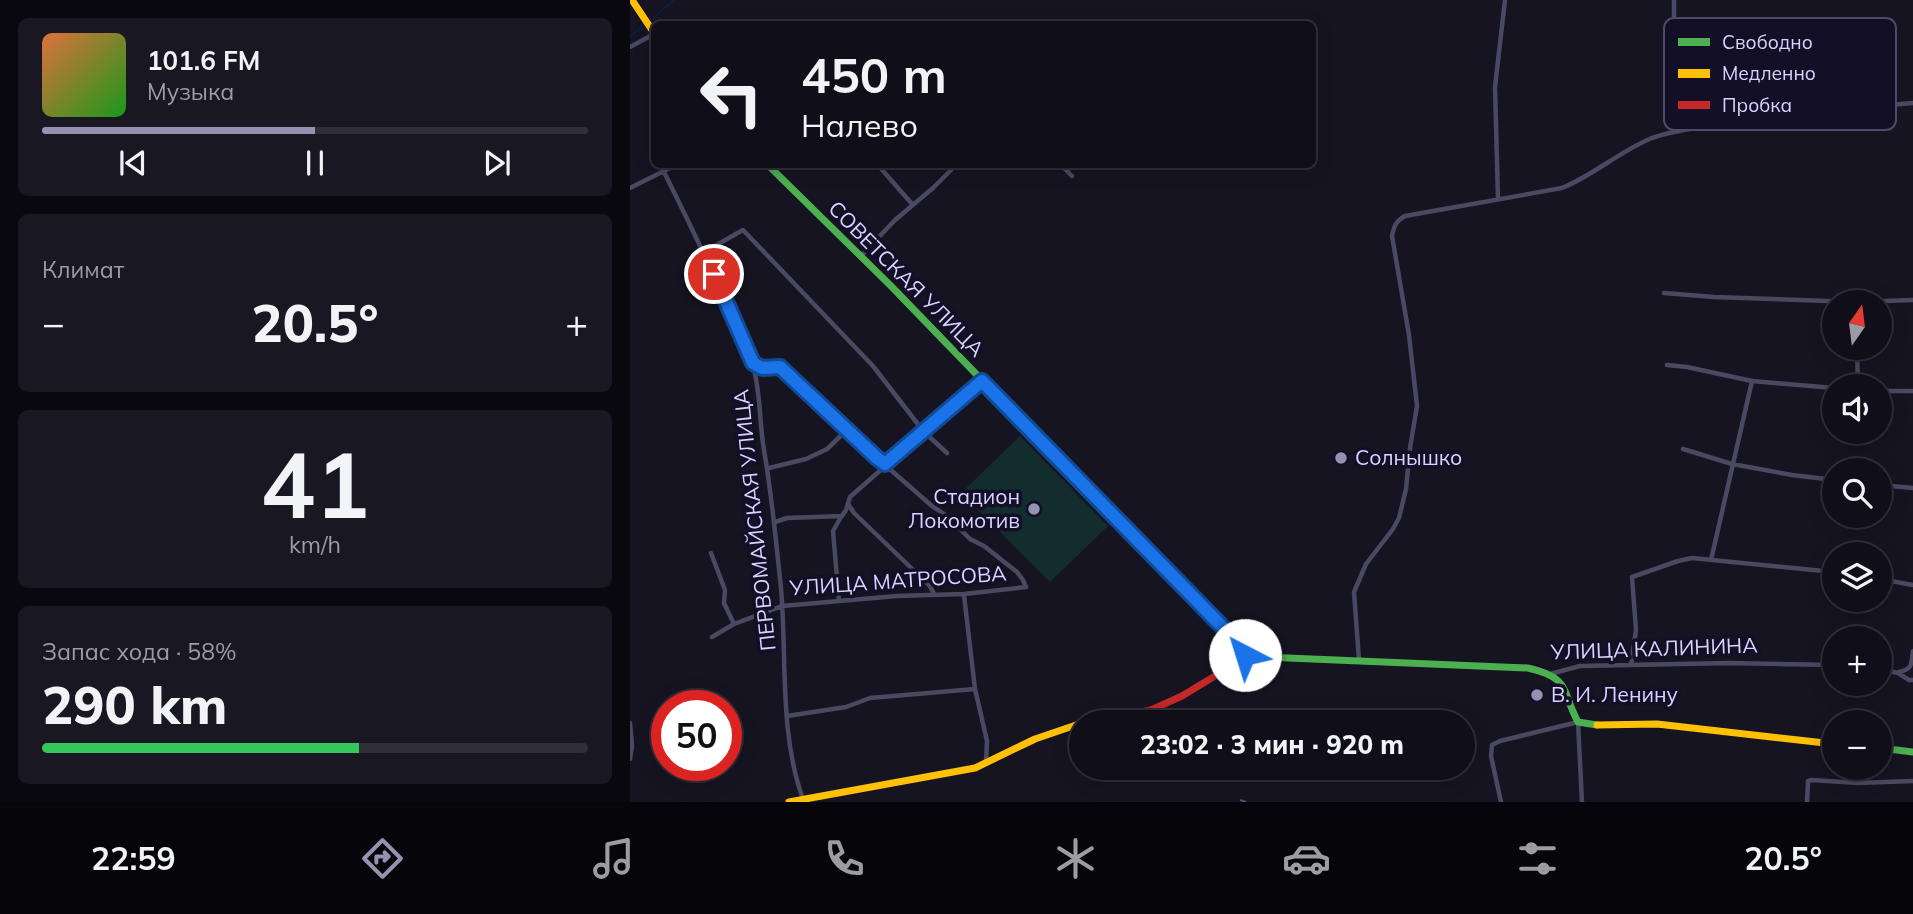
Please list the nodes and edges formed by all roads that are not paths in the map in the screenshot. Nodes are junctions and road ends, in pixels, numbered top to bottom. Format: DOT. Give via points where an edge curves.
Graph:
graph roads {
  1 [pos="632,0"];
  2 [pos="1506,0"];
  3 [pos="1674,0"];
  4 [pos="1674,18"];
  5 [pos="651,29"];
  6 [pos="651,36"];
  7 [pos="630,47"];
  8 [pos="1684,130"];
  9 [pos="671,168"];
  10 [pos="771,168"];
  11 [pos="880,168"];
  12 [pos="953,168"];
  13 [pos="1064,168"];
  14 [pos="1070,168"];
  15 [pos="1067,171"];
  16 [pos="664,172"];
  17 [pos="1072,176"];
  18 [pos="630,188"];
  19 [pos="1498,199"];
  20 [pos="912,204"];
  21 [pos="704,252"];
  22 [pos="861,257"];
  23 [pos="1664,293"];
  24 [pos="1913,300"];
  25 [pos="1822,301"];
  26 [pos="1892,301"];
  27 [pos="753,363"];
  28 [pos="1667,365"];
  29 [pos="982,381"];
  30 [pos="1752,381"];
  31 [pos="1822,387"];
  32 [pos="1892,391"];
  33 [pos="1913,391"];
  34 [pos="847,430"];
  35 [pos="924,432"];
  36 [pos="1683,449"];
  37 [pos="947,453"];
  38 [pos="885,464"];
  39 [pos="1732,464"];
  40 [pos="769,468"];
  41 [pos="1822,479"];
  42 [pos="1892,486"];
  43 [pos="1913,488"];
  44 [pos="848,503"];
  45 [pos="842,516"];
  46 [pos="775,522"];
  47 [pos="711,553"];
  48 [pos="1711,559"];
  49 [pos="1822,571"];
  50 [pos="1892,581"];
  51 [pos="1913,584"];
  52 [pos="934,594"];
  53 [pos="964,594"];
  54 [pos="839,601"];
  55 [pos="782,606"];
  56 [pos="733,624"];
  57 [pos="1224,629"];
  58 [pos="712,637"];
  59 [pos="1241,647"];
  60 [pos="1913,651"];
  61 [pos="1229,652"];
  62 [pos="1265,657"];
  63 [pos="1240,661"];
  64 [pos="1359,661"];
  65 [pos="1630,665"];
  66 [pos="1822,665"];
  67 [pos="1912,668"];
  68 [pos="1222,672"];
  69 [pos="1892,672"];
  70 [pos="1898,673"];
  71 [pos="1550,674"];
  72 [pos="1913,680"];
  73 [pos="975,689"];
  74 [pos="1151,710"];
  75 [pos="787,716"];
  76 [pos="1578,722"];
  77 [pos="630,723"];
  78 [pos="1069,727"];
  79 [pos="1822,743"];
  80 [pos="1892,749"];
  81 [pos="1913,752"];
  82 [pos="630,759"];
  83 [pos="986,763"];
  84 [pos="1913,781"];
  85 [pos="804,800"];
  86 [pos="789,802"];
  87 [pos="1501,802"];
  88 [pos="1582,802"];
  89 [pos="1807,802"];
  1 -- 5 [label="main road"];
  2 -- 19 [label="street" via="1495,87"];
  3 -- 4 [label="street"];
  6 -- 7 [label="street"];
  8 -- 19 [label="street" via="1637,145 1562,188"];
  9 -- 16 [label="street"];
  10 -- 22 [label="main road, СОВЕТСКАЯ УЛИЦА"];
  11 -- 20 [label="street"];
  12 -- 20 [label="street"];
  13 -- 15 [label="street"];
  14 -- 15 [label="street"];
  15 -- 17 [label="street"];
  16 -- 18 [label="street"];
  16 -- 21 [label="street, ПЕРВОМАЙСКАЯ УЛИЦА"];
  19 -- 64 [label="street" via="1405,216 1393,228 1417,406 1399,518 1366,564 1354,592"];
  20 -- 22 [label="street"];
  21 -- 27 [label="street, ПЕРВОМАЙСКАЯ УЛИЦА"];
  21 -- 35 [label="street" via="743,230 873,366"];
  22 -- 29 [label="main road, СОВЕТСКАЯ УЛИЦА"];
  23 -- 25 [label="street"];
  24 -- 26 [label="street"];
  27 -- 34 [label="street" via="762,368 780,367"];
  27 -- 40 [label="street, ПЕРВОМАЙСКАЯ УЛИЦА"];
  28 -- 30 [label="street"];
  29 -- 35 [label="street"];
  29 -- 57 [label="main road, СОВЕТСКАЯ УЛИЦА"];
  30 -- 31 [label="street"];
  30 -- 39 [label="street"];
  32 -- 33 [label="street"];
  34 -- 38 [label="street"];
  34 -- 40 [label="street" via="827,449"];
  35 -- 37 [label="street"];
  35 -- 38 [label="street"];
  36 -- 39 [label="street"];
  38 -- 44 [label="street"];
  38 -- 53 [label="street, УЛИЦА МАТРОСОВА" via="970,539 1017,572 1026,587"];
  39 -- 41 [label="street"];
  39 -- 48 [label="street"];
  40 -- 46 [label="street, ПЕРВОМАЙСКАЯ УЛИЦА"];
  42 -- 43 [label="street"];
  44 -- 45 [label="street"];
  44 -- 52 [label="street"];
  45 -- 46 [label="street"];
  45 -- 54 [label="street" via="833,531"];
  46 -- 55 [label="street, ПЕРВОМАЙСКАЯ УЛИЦА"];
  47 -- 56 [label="street"];
  48 -- 49 [label="street"];
  48 -- 65 [label="street" via="1678,561 1633,578 1636,630"];
  50 -- 51 [label="street"];
  52 -- 53 [label="street, УЛИЦА МАТРОСОВА"];
  52 -- 54 [label="street, УЛИЦА МАТРОСОВА"];
  53 -- 73 [label="street"];
  54 -- 55 [label="street, УЛИЦА МАТРОСОВА"];
  55 -- 56 [label="street, УЛИЦА МАТРОСОВА"];
  55 -- 75 [label="street, ПЕРВОМАЙСКАЯ УЛИЦА"];
  56 -- 58 [label="street, УЛИЦА МАТРОСОВА"];
  57 -- 59 [label="main road, СОВЕТСКАЯ УЛИЦА"];
  57 -- 61 [label="main road, СОВЕТСКАЯ УЛИЦА"];
  59 -- 61 [label="main road"];
  59 -- 62 [label="main road"];
  59 -- 63 [label="main road" via="1245,655"];
  60 -- 67 [label="street"];
  61 -- 63 [label="main road" via="1232,660"];
  61 -- 68 [label="main road"];
  62 -- 63 [label="main road"];
  62 -- 64 [label="main road, УЛИЦА КАЛИНИНА"];
  63 -- 68 [label="main road"];
  64 -- 71 [label="main road, УЛИЦА КАЛИНИНА" via="1521,667"];
  65 -- 66 [label="street, УЛИЦА КАЛИНИНА"];
  65 -- 71 [label="street, УЛИЦА КАЛИНИНА" via="1580,666"];
  67 -- 70 [label="street"];
  68 -- 74 [label="main road"];
  69 -- 70 [label="street"];
  70 -- 72 [label="street"];
  71 -- 76 [label="main road" via="1568,693"];
  73 -- 75 [label="street" via="870,698 846,707"];
  73 -- 83 [label="street"];
  75 -- 85 [label="street, ПЕРВОМАЙСКАЯ УЛИЦА"];
  76 -- 79 [label="main road" via="1657,724"];
  76 -- 87 [label="street" via="1492,745"];
  76 -- 88 [label="street"];
  77 -- 82 [label="street"];
  78 -- 83 [label="main road"];
  80 -- 81 [label="main road"];
  83 -- 85 [label="main road"];
  84 -- 89 [label="street" via="1812,780 1808,781"];
  85 -- 86 [label="main road"];
}
